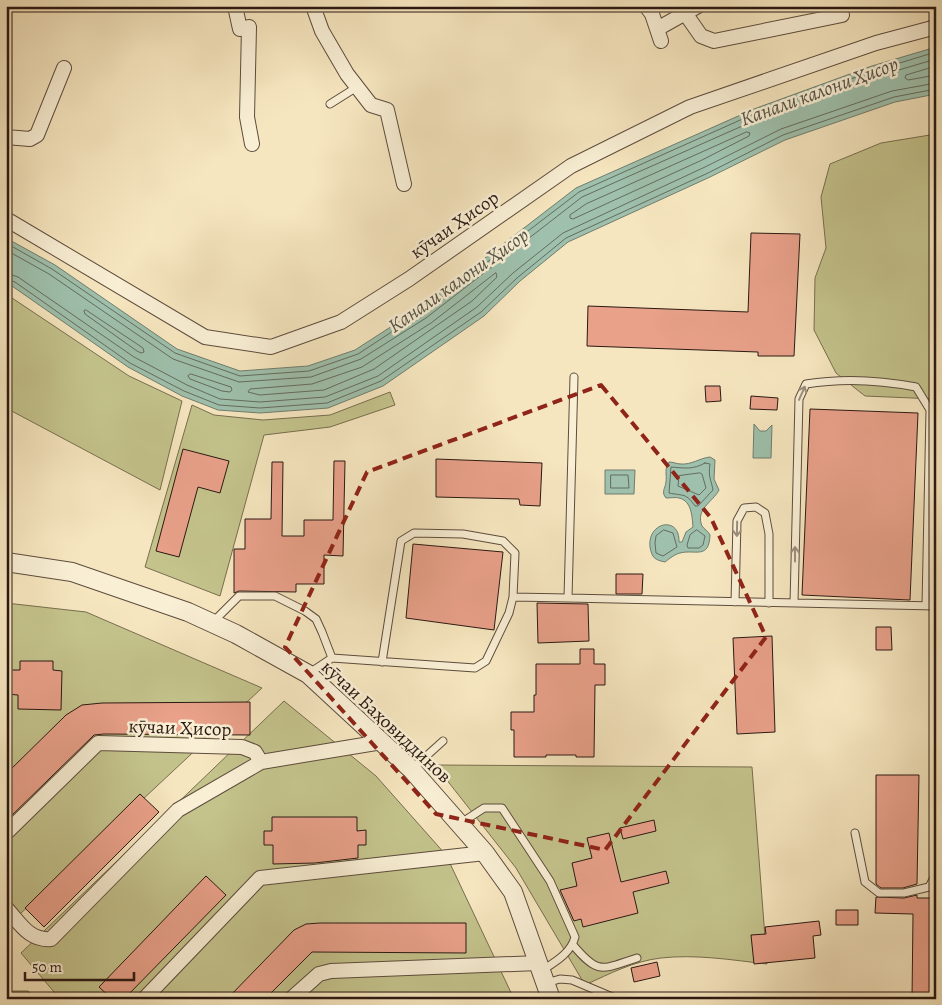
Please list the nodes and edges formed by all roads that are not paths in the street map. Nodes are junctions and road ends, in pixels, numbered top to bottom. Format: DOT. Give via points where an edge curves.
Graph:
graph roads {
  1 [pos="235,6"];
  2 [pos="313,6"];
  3 [pos="646,6"];
  4 [pos="698,6"];
  5 [pos="685,13"];
  6 [pos="842,15"];
  7 [pos="936,26"];
  8 [pos="64,68"];
  9 [pos="357,87"];
  10 [pos="330,104"];
  11 [pos="6,137"];
  12 [pos="252,144"];
  13 [pos="404,184"];
  14 [pos="6,219"];
  15 [pos="574,377"];
  16 [pos="6,562"];
  17 [pos="513,598"];
  18 [pos="568,598"];
  19 [pos="735,602"];
  20 [pos="769,603"];
  21 [pos="794,603"];
  22 [pos="926,606"];
  23 [pos="936,606"];
  24 [pos="212,623"];
  25 [pos="332,658"];
  26 [pos="382,662"];
  27 [pos="308,674"];
  28 [pos="443,740"];
  29 [pos="382,742"];
  30 [pos="261,762"];
  31 [pos="412,770"];
  32 [pos="460,823"];
  33 [pos="6,833"];
  34 [pos="855,833"];
  35 [pos="485,853"];
  36 [pos="936,874"];
  37 [pos="6,908"];
  38 [pos="573,946"];
  39 [pos="637,958"];
  40 [pos="544,979"];
  41 [pos="144,999"];
  42 [pos="291,999"];
  43 [pos="616,999"];
  1 -- 12 [label="street" via="240,29 249,28 247,117"];
  2 -- 9 [label="street" via="322,31"];
  3 -- 5 [label="street" via="659,35"];
  4 -- 5 [label="street"];
  5 -- 6 [label="street" via="701,36 714,41"];
  7 -- 14 [label="street, кӯчаи Ҳисор" via="876,43 690,107 571,166 341,322 271,347 205,337"];
  8 -- 11 [label="street" via="37,135 30,139"];
  9 -- 10 [label="lane"];
  9 -- 13 [label="street" via="371,105 386,110"];
  15 -- 18 [label="lane"];
  16 -- 24 [label="street, кӯчаи Баҳовиддинов" via="72,572"];
  17 -- 18 [label="lane"];
  17 -- 26 [label="lane" via="486,661 475,668"];
  17 -- 26 [label="lane" via="515,553 503,541 463,534 414,534 401,541"];
  18 -- 19 [label="lane"];
  19 -- 20 [label="lane"];
  20 -- 19 [label="lane, one-way" via="769,534 765,513 756,506 744,508 737,521"];
  20 -- 21 [label="lane"];
  21 -- 22 [label="lane"];
  21 -- 22 [label="lane, one-way" via="799,399 806,384 828,380 890,382 916,387 930,410"];
  22 -- 23 [label="lane"];
  24 -- 25 [label="lane" via="239,596 275,596 316,619"];
  24 -- 27 [label="street, кӯчаи Баҳовиддинов"];
  25 -- 26 [label="lane"];
  25 -- 27 [label="lane"];
  27 -- 29 [label="street, кӯчаи Баҳовиддинов"];
  28 -- 31 [label="lane"];
  29 -- 30 [label="street"];
  29 -- 31 [label="street, кӯчаи Баҳовиддинов"];
  30 -- 33 [label="street, кӯчаи Ҳисор" via="255,752 242,747 98,743"];
  30 -- 37 [label="street" via="178,810 51,939 32,936"];
  31 -- 32 [label="street, кӯчаи Баҳовиддинов"];
  32 -- 35 [label="street, кӯчаи Баҳовиддинов"];
  32 -- 38 [label="lane" via="484,808 502,808 550,881 575,936"];
  34 -- 36 [label="lane" via="865,882 879,893 904,893 929,887"];
  35 -- 40 [label="street, кӯчаи Баҳовиддинов" via="513,892"];
  35 -- 41 [label="street" via="260,878"];
  38 -- 39 [label="lane" via="588,963 598,967 606,968"];
  38 -- 40 [label="lane"];
  40 -- 42 [label="street" via="331,971 319,974"];
  40 -- 43 [label="lane" via="572,980"];
}
